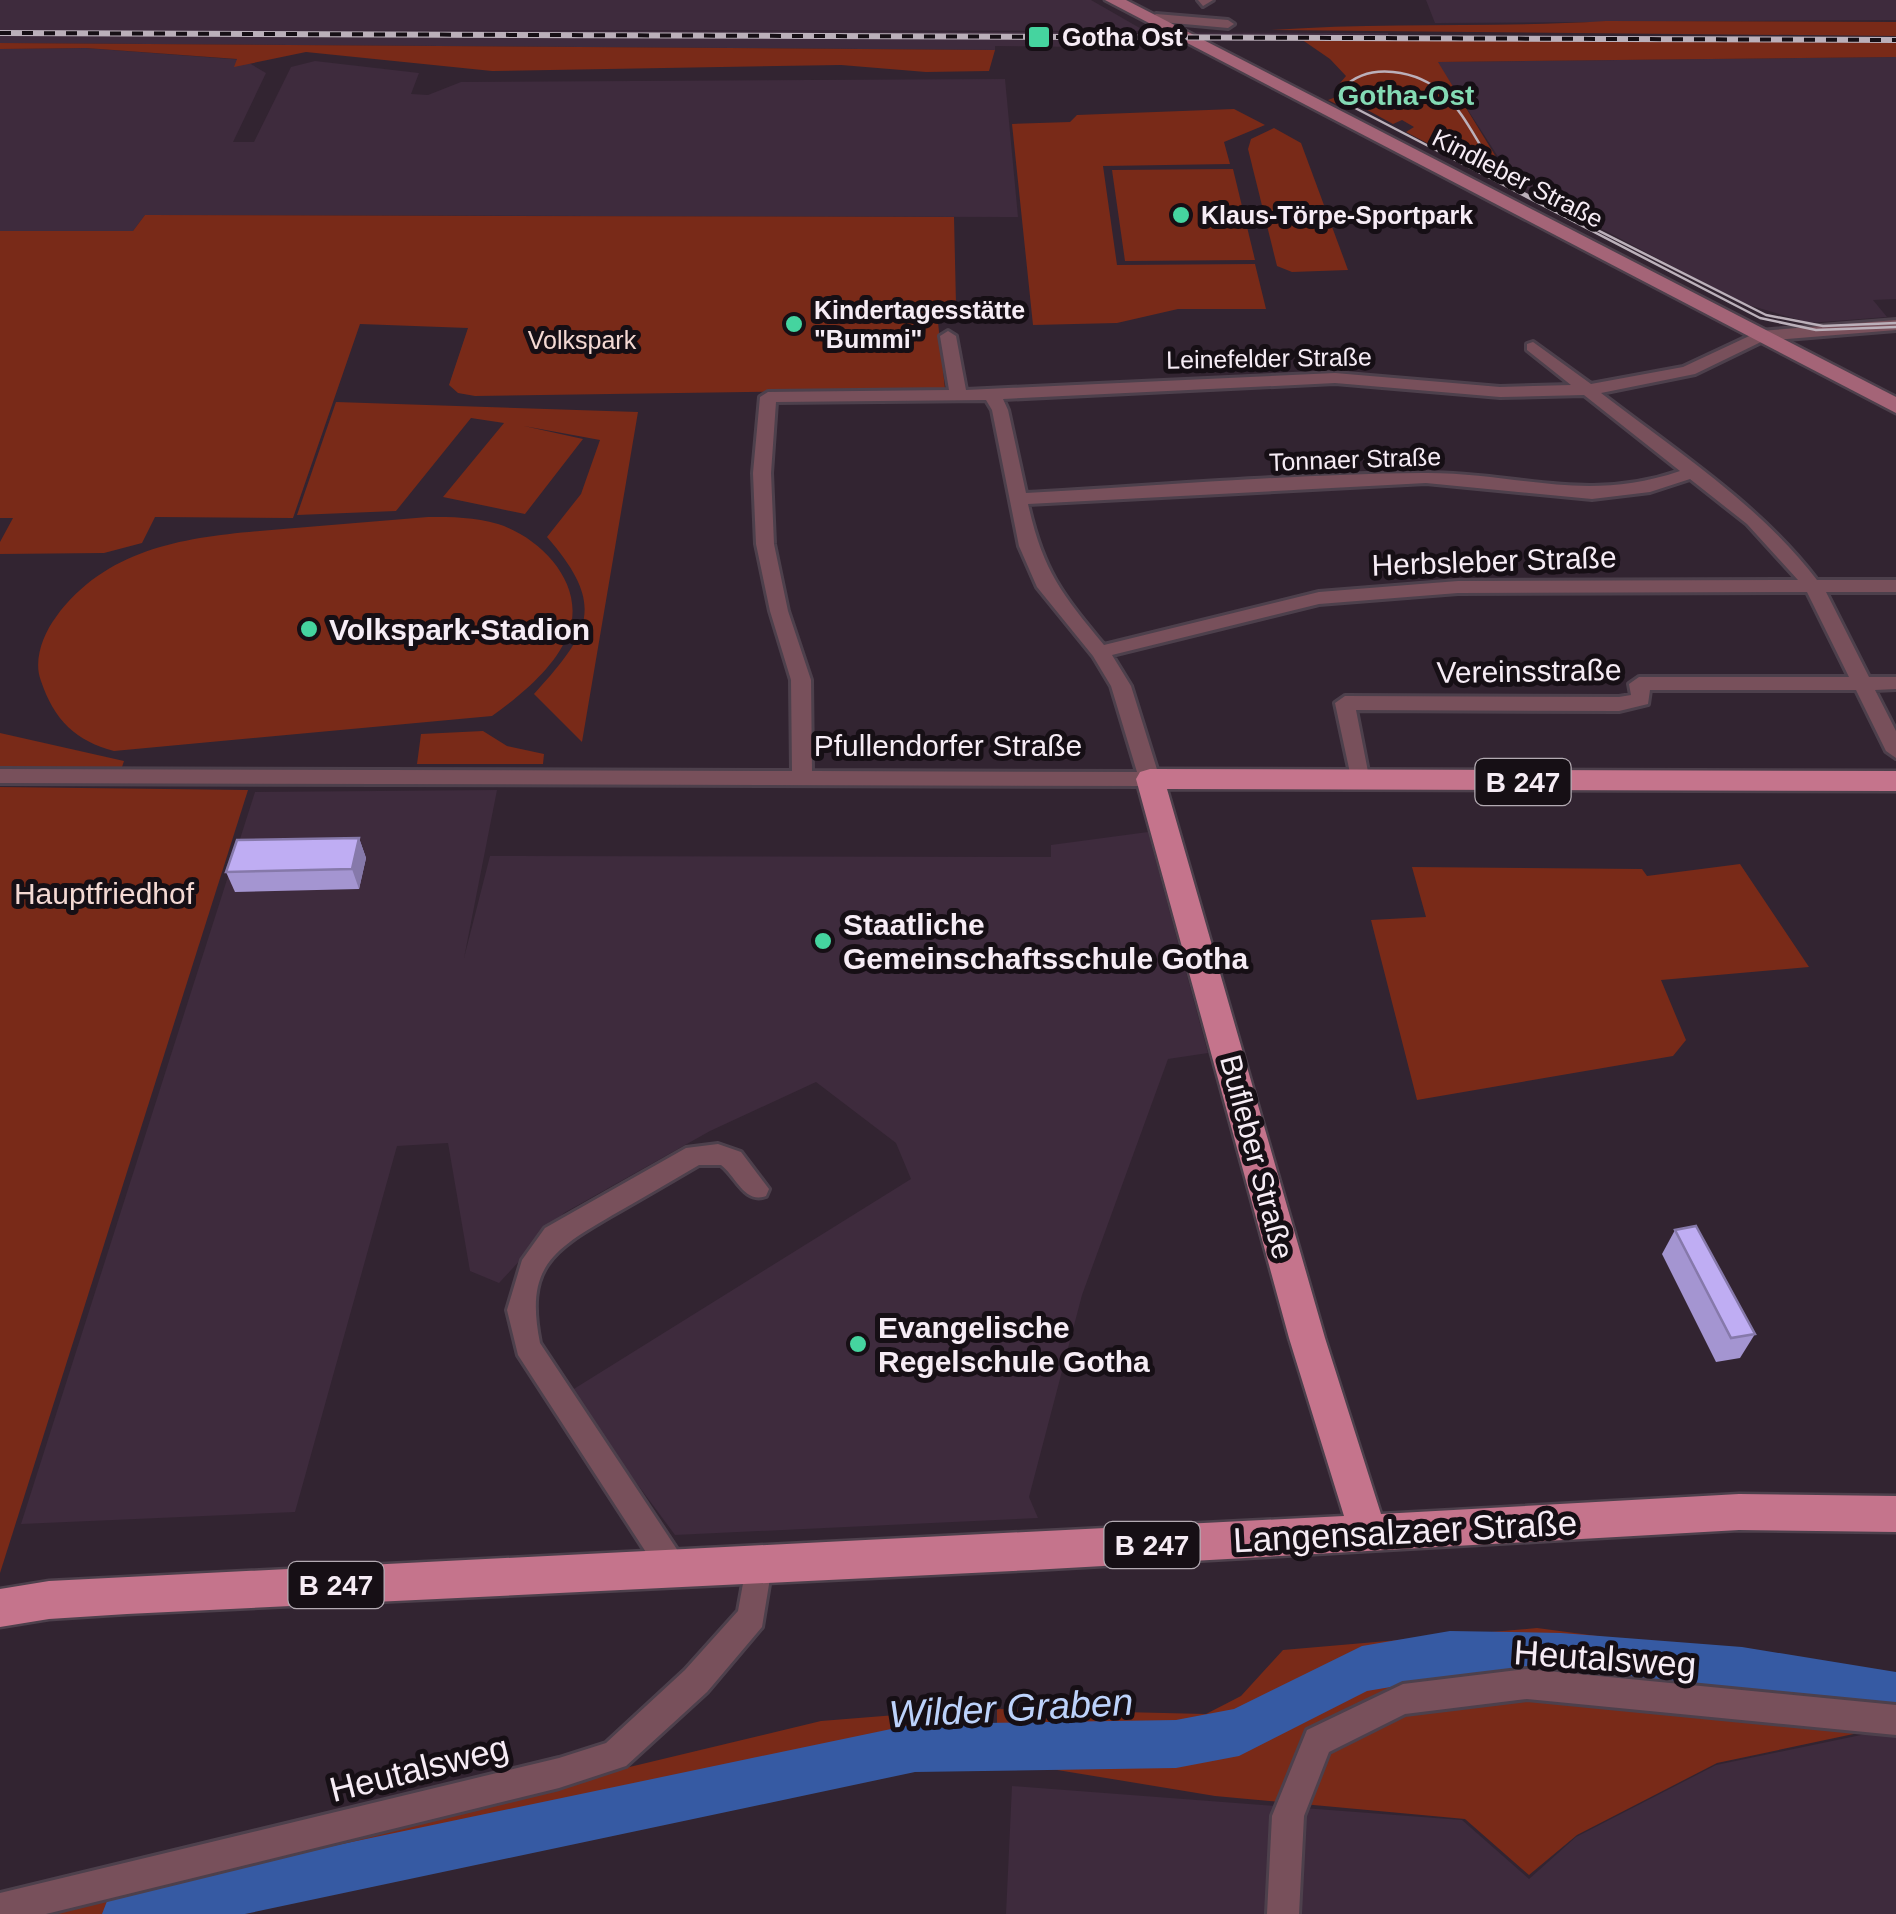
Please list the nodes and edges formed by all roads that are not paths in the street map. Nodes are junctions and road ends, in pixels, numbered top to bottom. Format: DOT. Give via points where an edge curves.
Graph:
graph roads {
  1 [pos="1113,0"];
  2 [pos="1156,18"];
  3 [pos="1228,24"];
  4 [pos="1896,325"];
  5 [pos="948,336"];
  6 [pos="1760,336"];
  7 [pos="1532,347"];
  8 [pos="1585,390"];
  9 [pos="992,394"];
  10 [pos="958,395"];
  11 [pos="1896,406"];
  12 [pos="1690,473"];
  13 [pos="1018,499"];
  14 [pos="1812,586"];
  15 [pos="1896,586"];
  16 [pos="1100,652"];
  17 [pos="1865,683"];
  18 [pos="1896,683"];
  19 [pos="1896,750"];
  20 [pos="0,776"];
  21 [pos="802,777"];
  22 [pos="1150,779"];
  23 [pos="1896,780"];
  24 [pos="1360,782"];
  25 [pos="757,1189"];
  26 [pos="1896,1514"];
  27 [pos="1368,1534"];
  28 [pos="758,1566"];
  29 [pos="674,1570"];
  30 [pos="0,1608"];
  31 [pos="1896,1720"];
  32 [pos="0,1908"];
  33 [pos="1283,1914"];
  1 -- 6 [label="main road, Kindleber Straße"];
  2 -- 3 [label="street"];
  4 -- 6 [label="street"];
  5 -- 10 [label="street"];
  6 -- 8 [label="street, Leinefelder Straße" via="1688,371"];
  6 -- 11 [label="main road, Kindleber Straße"];
  7 -- 8 [label="street"];
  8 -- 9 [label="street, Leinefelder Straße" via="1500,392 1336,378"];
  8 -- 12 [label="street"];
  9 -- 10 [label="street, Leinefelder Straße"];
  9 -- 13 [label="street"];
  10 -- 21 [label="street, Leinefelder Straße" via="768,396 765,544 801,680"];
  12 -- 13 [label="street, Tonnaer Straße" via="1650,487 1592,494 1426,478"];
  12 -- 14 [label="street" via="1753,520"];
  13 -- 16 [label="street" via="1046,587"];
  14 -- 15 [label="street, Herbsleber Straße"];
  14 -- 16 [label="street, Herbsleber Straße" via="1458,587 1319,598"];
  14 -- 17 [label="street"];
  16 -- 22 [label="street" via="1122,686"];
  17 -- 18 [label="street, Vereinsstraße"];
  17 -- 19 [label="street"];
  17 -- 24 [label="street, Vereinsstraße" via="1639,684 1641,699 1619,704 1345,703"];
  20 -- 21 [label="street, Pfullendorfer Straße"];
  21 -- 22 [label="street, Pfullendorfer Straße"];
  22 -- 24 [label="main road, Pfullendorfer Straße / B 247"];
  22 -- 27 [label="main road, Bufleber Straße"];
  23 -- 24 [label="main road, Pfullendorfer Straße / B 247"];
  25 -- 29 [label="street" via="721,1152 695,1155 554,1236 535,1260 520,1310 527,1347"];
  26 -- 27 [label="main road, Langensalzaer Straße / B 247" via="1739,1512"];
  27 -- 28 [label="main road, Langensalzaer Straße / B 247"];
  28 -- 29 [label="main road, Langensalzaer Straße / B 247"];
  28 -- 32 [label="street, Heutalsweg" via="752,1618 615,1755"];
  29 -- 30 [label="main road, Langensalzaer Straße / B 247" via="127,1595"];
  31 -- 33 [label="street, Heutalsweg" via="1527,1684 1402,1700 1318,1741 1288,1816"];
}
